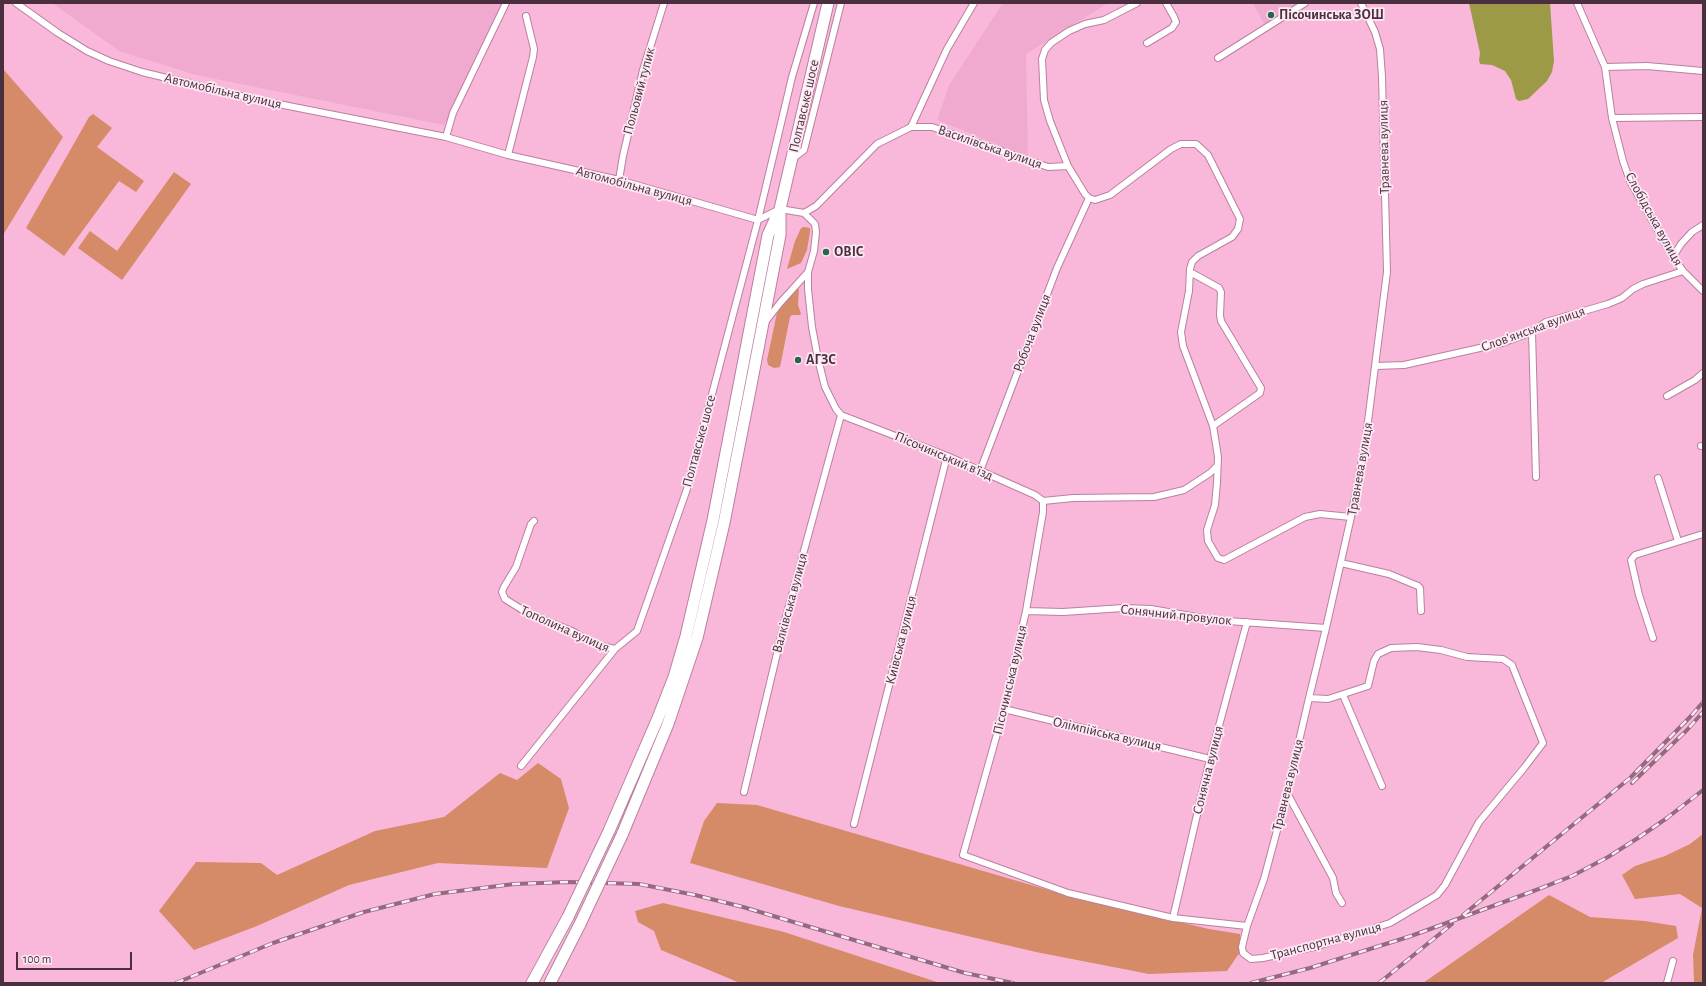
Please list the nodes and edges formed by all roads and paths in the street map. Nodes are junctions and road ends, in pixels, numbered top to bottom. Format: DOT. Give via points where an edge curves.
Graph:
graph roads {
  1 [pos="16,3"];
  2 [pos="506,3"];
  3 [pos="664,3"];
  4 [pos="814,3"];
  5 [pos="828,3"];
  6 [pos="841,3"];
  7 [pos="974,3"];
  8 [pos="1137,3"];
  9 [pos="1166,3"];
  10 [pos="1305,3"];
  11 [pos="1361,3"];
  12 [pos="1577,3"];
  13 [pos="526,16"];
  14 [pos="1147,43"];
  15 [pos="1218,58"];
  16 [pos="1605,67"];
  17 [pos="1703,71"];
  18 [pos="1703,117"];
  19 [pos="1612,118"];
  20 [pos="911,127"];
  21 [pos="446,137"];
  22 [pos="508,154"];
  23 [pos="791,160"];
  24 [pos="1068,166"];
  25 [pos="619,180"];
  26 [pos="1089,198"];
  27 [pos="780,210"];
  28 [pos="804,213"];
  29 [pos="758,220"];
  30 [pos="1703,225"];
  31 [pos="1673,257"];
  32 [pos="1683,271"];
  33 [pos="808,272"];
  34 [pos="1190,272"];
  35 [pos="1703,291"];
  36 [pos="762,328"];
  37 [pos="1532,332"];
  38 [pos="1376,366"];
  39 [pos="1703,373"];
  40 [pos="1667,396"];
  41 [pos="841,415"];
  42 [pos="1212,426"];
  43 [pos="947,456"];
  44 [pos="1217,466"];
  45 [pos="980,471"];
  46 [pos="1536,477"];
  47 [pos="1658,478"];
  48 [pos="1043,501"];
  49 [pos="1351,517"];
  50 [pos="534,521"];
  51 [pos="1703,534"];
  52 [pos="1678,541"];
  53 [pos="1341,563"];
  54 [pos="1026,611"];
  55 [pos="1421,612"];
  56 [pos="1247,622"];
  57 [pos="1326,628"];
  58 [pos="1653,638"];
  59 [pos="615,649"];
  60 [pos="1343,695"];
  61 [pos="1309,698"];
  62 [pos="1004,709"];
  63 [pos="1210,759"];
  64 [pos="521,766"];
  65 [pos="1382,786"];
  66 [pos="744,792"];
  67 [pos="1287,793"];
  68 [pos="854,824"];
  69 [pos="1342,903"];
  70 [pos="1173,918"];
  71 [pos="1247,926"];
  72 [pos="1673,961"];
  73 [pos="532,983"];
  74 [pos="550,983"];
  75 [pos="1666,983"];
  1 -- 21 [label="street, Автомобільна вулиця" via="87,51 142,72 253,99"];
  2 -- 21 [label="street" via="453,113"];
  3 -- 25 [label="street, Польовий тупик" via="643,70"];
  4 -- 29 [label="street, Полтавське шосе" via="792,77"];
  5 -- 23 [label="highway, Полтавське шосе"];
  6 -- 23 [label="street" via="804,150"];
  7 -- 20 [label="street" via="947,49"];
  8 -- 24 [label="street, Василівська вулиця" via="1110,17 1068,31 1045,50 1042,58 1044,100"];
  9 -- 14 [label="street" via="1176,22 1172,28"];
  10 -- 15 [label="street"];
  11 -- 38 [label="street, Травнева вулиця" via="1376,32 1382,77 1387,272"];
  12 -- 16 [label="street, Слобідська вулиця"];
  13 -- 22 [label="street" via="534,50"];
  16 -- 17 [label="street" via="1647,66"];
  16 -- 19 [label="street, Слобідська вулиця"];
  18 -- 19 [label="street"];
  19 -- 31 [label="street, Слобідська вулиця" via="1630,181"];
  20 -- 24 [label="street, Василівська вулиця" via="932,127 1048,167"];
  20 -- 28 [label="street, Василівська вулиця" via="877,144 816,206"];
  21 -- 22 [label="street, Автомобільна вулиця"];
  22 -- 25 [label="street, Автомобільна вулиця"];
  23 -- 27 [label="highway, Полтавське шосе"];
  24 -- 26 [label="street, Василівська вулиця"];
  25 -- 29 [label="street, Автомобільна вулиця"];
  26 -- 34 [label="street" via="1098,200 1110,195 1181,144 1191,143 1200,147 1208,155 1240,222 1232,237 1198,256 1192,262"];
  26 -- 45 [label="street, Робоча вулиця" via="1057,268"];
  27 -- 28 [label="street"];
  27 -- 29 [label="street"];
  27 -- 36 [label="highway" via="780,235"];
  27 -- 73 [label="highway, bridge" via="768,235 713,520 674,677 609,831 568,917"];
  28 -- 33 [label="street" via="815,224 816,232"];
  29 -- 59 [label="street, Полтавське шосе" via="687,489 637,631"];
  30 -- 31 [label="street" via="1692,232"];
  31 -- 32 [label="street, Слобідська вулиця"];
  32 -- 35 [label="street, Слобідська вулиця"];
  32 -- 37 [label="street, Слов’янська вулиця" via="1643,284 1608,304 1546,322"];
  33 -- 36 [label="street"];
  33 -- 41 [label="street" via="818,359 830,398"];
  34 -- 42 [label="street" via="1181,332 1183,346"];
  34 -- 42 [label="street" via="1219,288 1221,321 1261,388 1260,393"];
  36 -- 74 [label="highway, bridge" via="724,522 697,638 668,724 622,835"];
  37 -- 38 [label="street, Слов’янська вулиця" via="1502,343 1404,366"];
  37 -- 46 [label="street"];
  38 -- 49 [label="street, Травнева вулиця" via="1365,447"];
  39 -- 40 [label="street"];
  41 -- 43 [label="street, Пісочинський в’їзд"];
  41 -- 66 [label="street, Валківська вулиця" via="786,617"];
  42 -- 44 [label="street" via="1218,457"];
  43 -- 45 [label="street, Пісочинський в’їзд"];
  43 -- 68 [label="street, Київська вулиця"];
  44 -- 48 [label="street" via="1197,483 1169,494 1154,497"];
  44 -- 49 [label="street" via="1215,505 1206,536 1218,558 1222,560 1305,517 1320,514"];
  45 -- 48 [label="street, Пісочинський в’їзд"];
  47 -- 52 [label="street"];
  48 -- 54 [label="street, Пісочинська вулиця"];
  49 -- 53 [label="street, Травнева вулиця"];
  50 -- 59 [label="street, Тополина вулиця" via="516,567 502,592 505,599 529,614 572,631 597,645"];
  51 -- 52 [label="street"];
  52 -- 58 [label="street" via="1635,555 1631,560"];
  53 -- 55 [label="street" via="1389,574 1418,586"];
  53 -- 57 [label="street, Травнева вулиця"];
  54 -- 56 [label="street, Сонячний провулок" via="1151,609 1214,620"];
  54 -- 62 [label="street, Пісочинська вулиця"];
  56 -- 57 [label="street, Сонячний провулок"];
  56 -- 63 [label="street, Сонячна вулиця"];
  57 -- 61 [label="street, Травнева вулиця"];
  59 -- 64 [label="street, Тополина вулиця"];
  60 -- 61 [label="street" via="1324,699"];
  60 -- 65 [label="street"];
  60 -- 71 [label="street, Транспортна вулиця" via="1368,686 1378,654 1391,648 1417,647 1467,657 1503,659 1512,665 1543,743 1479,822 1445,885 1437,895 1418,907 1390,923 1318,946 1263,958 1251,958 1244,953 1242,946"];
  61 -- 67 [label="street, Травнева вулиця"];
  62 -- 63 [label="street, Олімпійська вулиця"];
  62 -- 70 [label="street, Пісочинська вулиця" via="963,855 1068,893"];
  63 -- 70 [label="street, Сонячна вулиця"];
  67 -- 69 [label="street" via="1333,878 1336,893"];
  67 -- 71 [label="street, Травнева вулиця" via="1264,879"];
  70 -- 71 [label="street"];
  72 -- 75 [label="street"];
}
